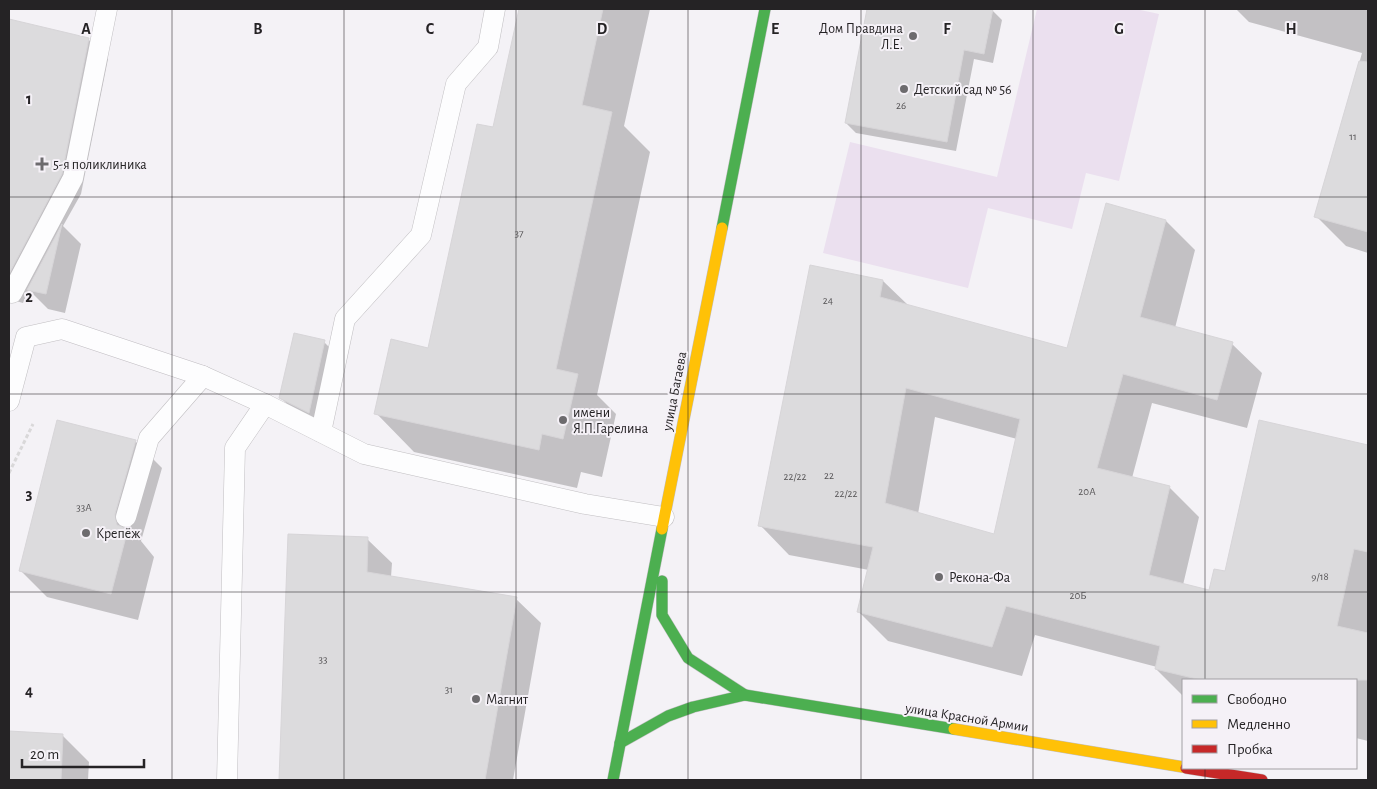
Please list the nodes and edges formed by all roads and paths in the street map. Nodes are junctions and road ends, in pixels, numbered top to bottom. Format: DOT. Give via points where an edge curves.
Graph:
graph roads {
  1 [pos="107,9"];
  2 [pos="495,9"];
  3 [pos="765,9"];
  4 [pos="12,293"];
  5 [pos="203,376"];
  6 [pos="9,401"];
  7 [pos="265,404"];
  8 [pos="322,432"];
  9 [pos="126,517"];
  10 [pos="664,517"];
  11 [pos="746,695"];
  12 [pos="620,743"];
  13 [pos="1182,768"];
  14 [pos="1191,769"];
  15 [pos="227,780"];
  16 [pos="613,780"];
  17 [pos="1262,780"];
  1 -- 4 [label="lane" via="74,178"];
  2 -- 8 [label="lane" via="488,47 456,84 421,235 345,320"];
  3 -- 10 [label="main road, улица Багаева"];
  5 -- 6 [label="lane" via="62,328 26,336"];
  5 -- 7 [label="lane"];
  5 -- 9 [label="lane" via="149,438"];
  7 -- 8 [label="lane"];
  7 -- 15 [label="lane" via="235,448"];
  8 -- 10 [label="lane" via="364,454 585,504"];
  10 -- 11 [label="main road, улица Красной Армии" via="662,615 688,658"];
  10 -- 12 [label="main road, улица Багаева"];
  11 -- 12 [label="main road, улица Красной Армии" via="668,716"];
  11 -- 13 [label="main road, улица Красной Армии"];
  12 -- 16 [label="main road, улица Багаева"];
  14 -- 17 [label="main road, улица Красной Армии"];
}
